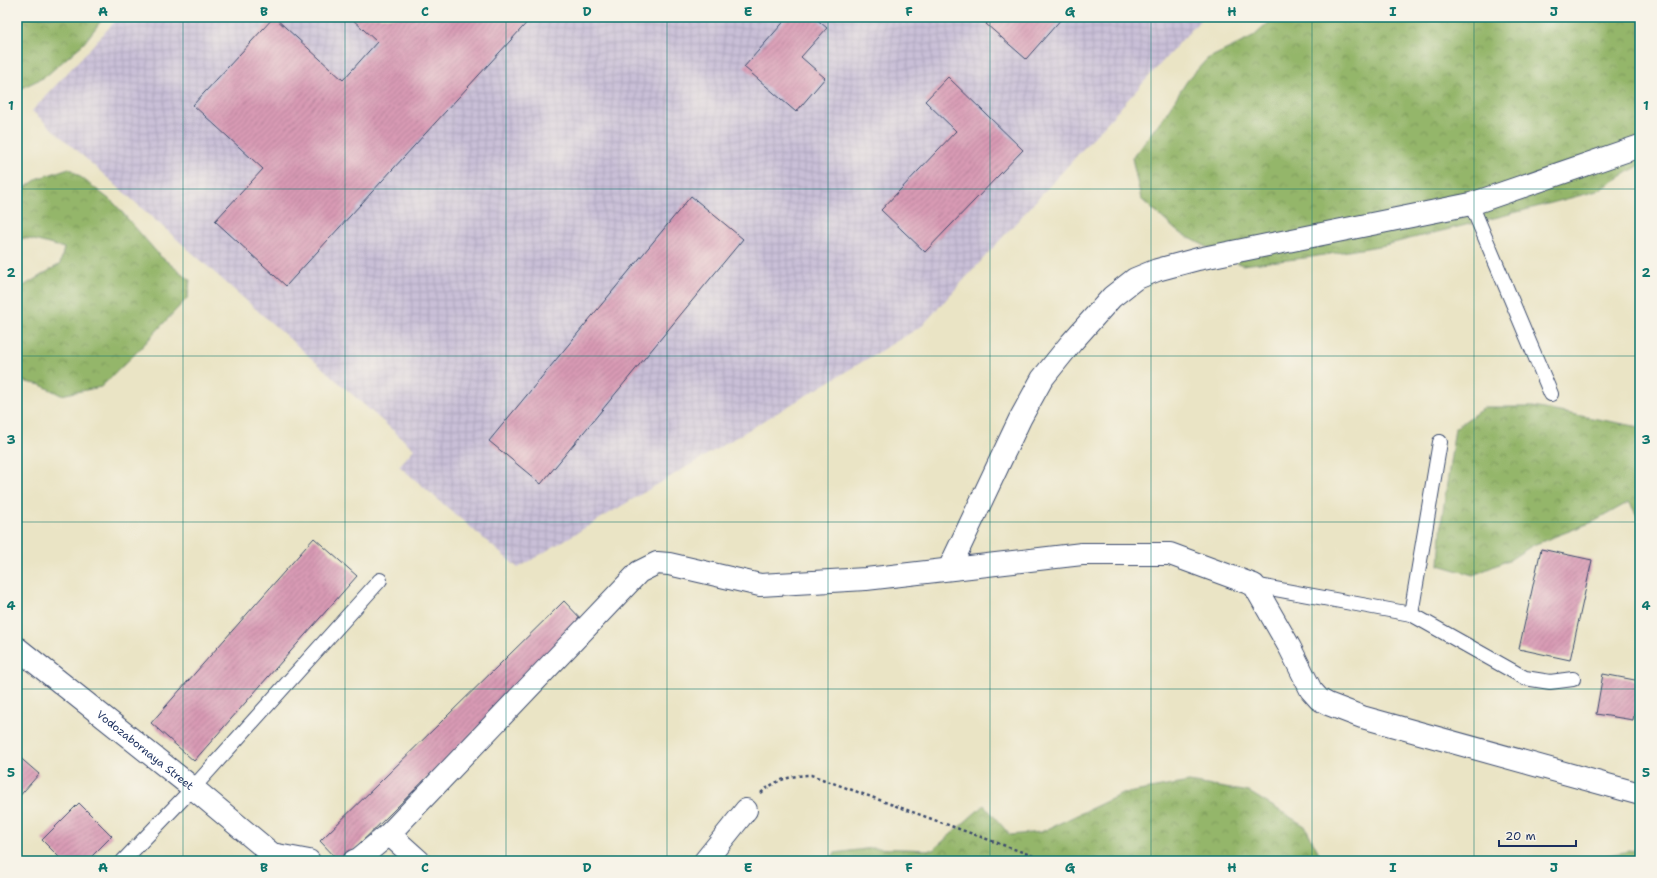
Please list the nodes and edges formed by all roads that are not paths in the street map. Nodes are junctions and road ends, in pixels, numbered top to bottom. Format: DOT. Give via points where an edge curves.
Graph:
graph roads {
  1 [pos="1640,146"];
  2 [pos="1471,204"];
  3 [pos="1551,394"];
  4 [pos="1440,442"];
  5 [pos="949,569"];
  6 [pos="380,580"];
  7 [pos="1254,585"];
  8 [pos="1412,614"];
  9 [pos="17,648"];
  10 [pos="1573,679"];
  11 [pos="193,788"];
  12 [pos="1640,794"];
  13 [pos="746,810"];
  14 [pos="390,834"];
  15 [pos="270,857"];
  16 [pos="123,861"];
  17 [pos="309,861"];
  18 [pos="354,861"];
  19 [pos="419,861"];
  20 [pos="706,861"];
  1 -- 2 [label="street"];
  2 -- 3 [label="lane"];
  2 -- 5 [label="street" via="1198,259 1135,279 1112,297 1042,379 1020,419"];
  4 -- 8 [label="lane"];
  5 -- 7 [label="street" via="1082,554 1170,554"];
  5 -- 14 [label="street" via="866,579 760,585 675,565 657,563 648,566 639,572"];
  6 -- 11 [label="lane"];
  7 -- 8 [label="lane"];
  7 -- 12 [label="street" via="1318,699 1362,717"];
  8 -- 10 [label="lane" via="1525,678 1550,682"];
  9 -- 11 [label="street, Vodozabornaya Street"];
  11 -- 15 [label="street, Vodozabornaya Street"];
  11 -- 16 [label="lane"];
  13 -- 20 [label="street"];
  14 -- 18 [label="street"];
  14 -- 19 [label="street"];
  15 -- 17 [label="street"];
}
